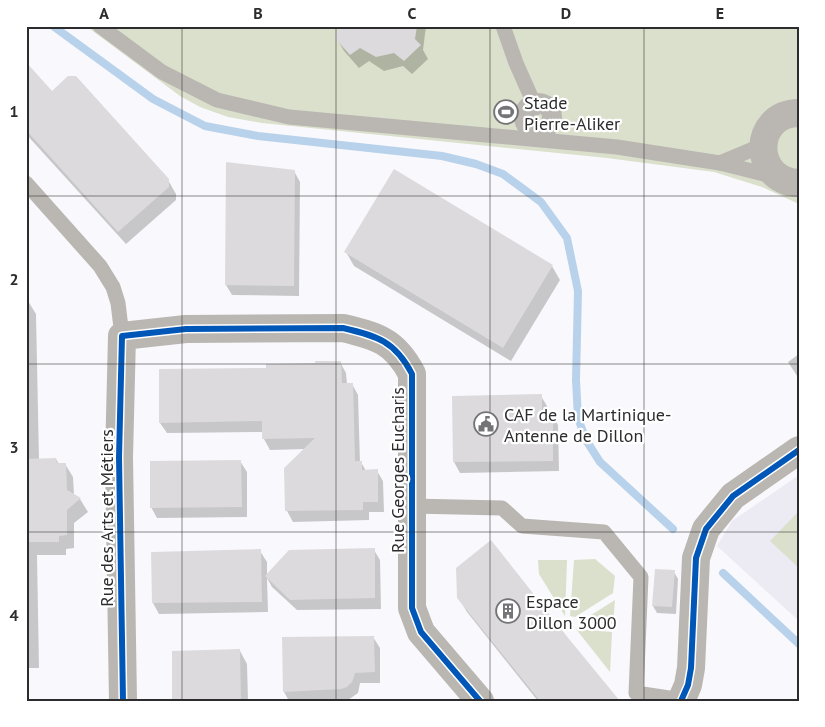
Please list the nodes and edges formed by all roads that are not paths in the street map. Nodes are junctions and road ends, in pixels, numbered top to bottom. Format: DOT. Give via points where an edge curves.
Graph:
graph roads {
  1 [pos="100,26"];
  2 [pos="503,26"];
  3 [pos="799,113"];
  4 [pos="543,125"];
  5 [pos="763,145"];
  6 [pos="720,163"];
  7 [pos="26,183"];
  8 [pos="793,183"];
  9 [pos="122,336"];
  10 [pos="799,450"];
  11 [pos="411,506"];
  12 [pos="681,700"];
  13 [pos="122,701"];
  14 [pos="480,701"];
  1 -- 4 [label="lane" via="162,72 217,100 288,117"];
  2 -- 4 [label="lane"];
  3 -- 5 [label="street" via="776,120"];
  4 -- 6 [label="lane" via="617,147"];
  5 -- 6 [label="lane"];
  5 -- 8 [label="street" via="767,164 774,173"];
  6 -- 8 [label="lane"];
  7 -- 9 [label="lane" via="113,287"];
  9 -- 11 [label="street, Rue Georges Eucharis" via="186,329 343,328 368,334 389,344 404,359 412,374"];
  9 -- 13 [label="street, Rue des Arts et Métiers" via="119,456"];
  10 -- 12 [label="street" via="733,496 706,529 696,558 692,668"];
  11 -- 12 [label="lane" via="502,508 522,526 604,532 641,577 636,693"];
  11 -- 14 [label="street, Rue Georges Eucharis" via="412,608 421,632"];
}
